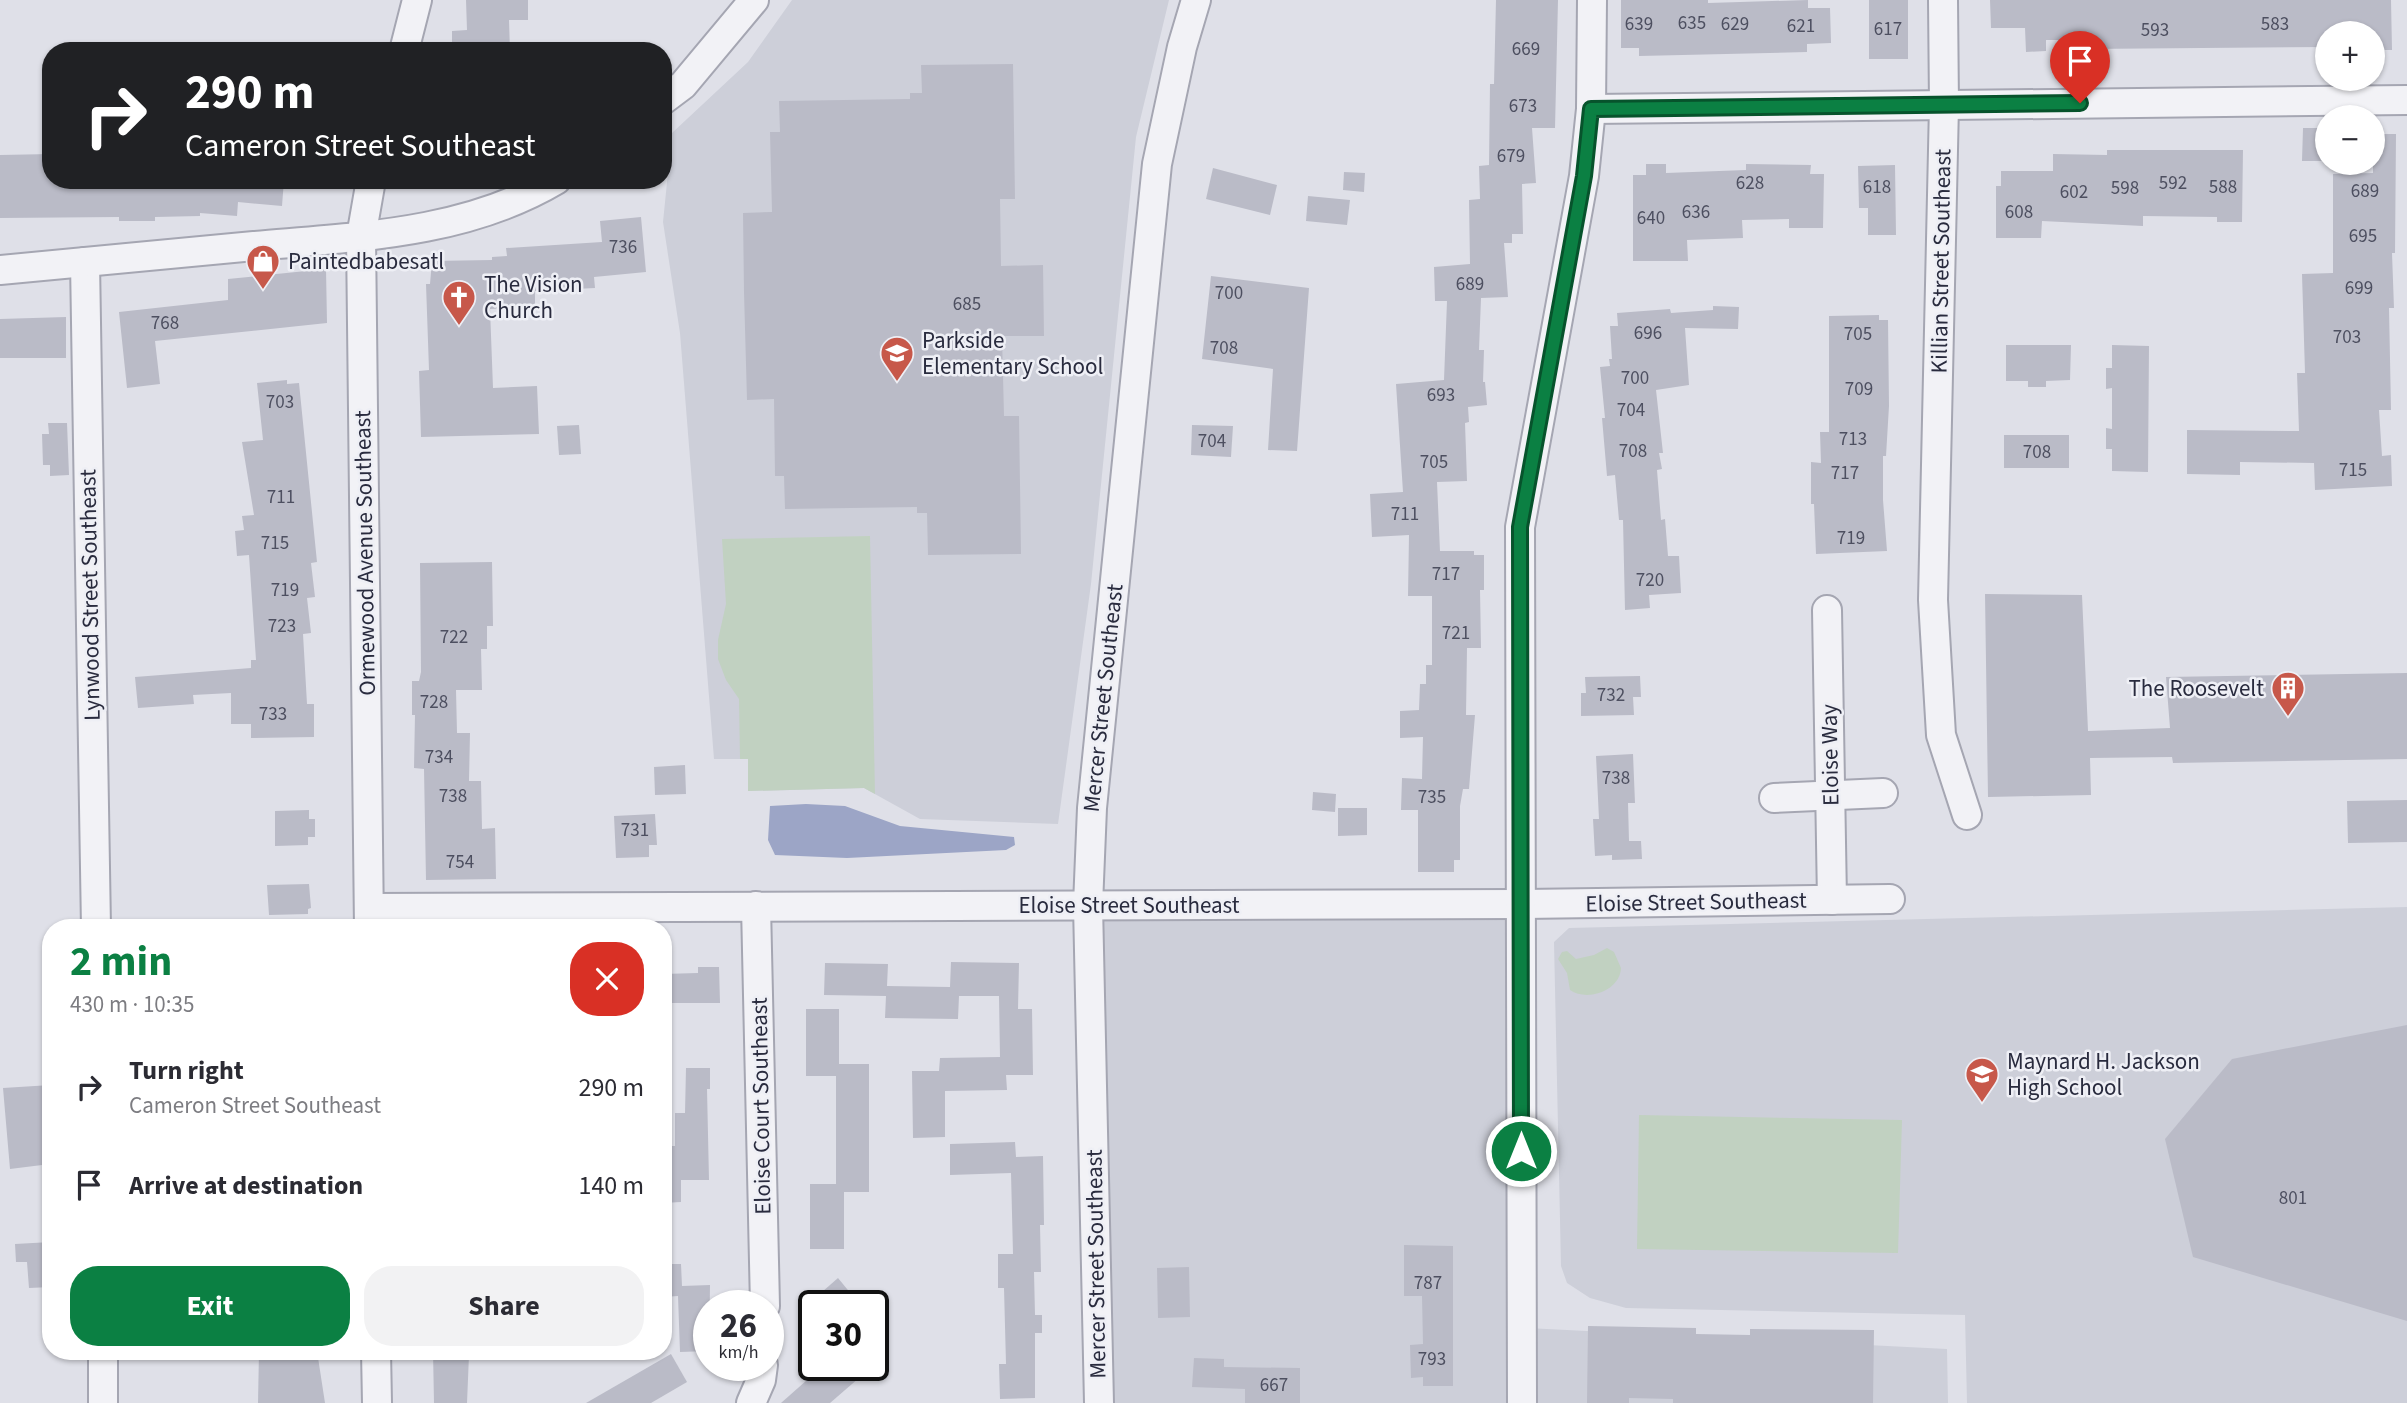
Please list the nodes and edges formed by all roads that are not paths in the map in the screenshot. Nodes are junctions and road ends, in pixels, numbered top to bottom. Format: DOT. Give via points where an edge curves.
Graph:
graph roads {
  1 [pos="417,0"];
  2 [pos="754,0"];
  3 [pos="1196,0"];
  4 [pos="1592,0"];
  5 [pos="1943,0"];
  6 [pos="406,42"];
  7 [pos="672,93"];
  8 [pos="2407,100"];
  9 [pos="1944,105"];
  10 [pos="1591,109"];
  11 [pos="369,189"];
  12 [pos="541,189"];
  13 [pos="361,237"];
  14 [pos="85,262"];
  15 [pos="0,270"];
  16 [pos="1827,610"];
  17 [pos="1883,793"];
  18 [pos="1831,796"];
  19 [pos="1774,798"];
  20 [pos="1967,815"];
  21 [pos="1889,899"];
  22 [pos="1832,900"];
  23 [pos="1520,904"];
  24 [pos="1088,905"];
  25 [pos="756,906"];
  26 [pos="369,918"];
  27 [pos="96,919"];
  28 [pos="765,1290"];
  29 [pos="103,1360"];
  30 [pos="376,1360"];
  31 [pos="761,1381"];
  32 [pos="103,1403"];
  33 [pos="377,1403"];
  34 [pos="751,1403"];
  35 [pos="1099,1403"];
  36 [pos="1522,1403"];
  1 -- 6 [label="street"];
  2 -- 7 [label="street"];
  3 -- 24 [label="street, Mercer Street Southeast" via="1157,164 1091,808"];
  4 -- 10 [label="street"];
  5 -- 9 [label="street, Killian Street Southeast"];
  8 -- 9 [label="street"];
  9 -- 10 [label="street"];
  9 -- 20 [label="street, Killian Street Southeast" via="1933,600 1941,736"];
  10 -- 23 [label="street" via="1584,176 1520,527"];
  11 -- 13 [label="street, Ormewood Avenue Southeast"];
  12 -- 13 [label="street" via="463,220"];
  13 -- 14 [label="street"];
  13 -- 26 [label="street, Ormewood Avenue Southeast"];
  14 -- 15 [label="street"];
  14 -- 27 [label="street, Lynwood Street Southeast"];
  16 -- 18 [label="street, Eloise Way"];
  17 -- 18 [label="street"];
  18 -- 19 [label="street"];
  18 -- 22 [label="street, Eloise Way"];
  21 -- 22 [label="street, Eloise Street Southeast"];
  22 -- 23 [label="street, Eloise Street Southeast"];
  23 -- 24 [label="street, Eloise Street Southeast"];
  23 -- 36 [label="street"];
  24 -- 25 [label="street, Eloise Street Southeast"];
  24 -- 35 [label="street, Mercer Street Southeast"];
  25 -- 26 [label="street, Eloise Street Southeast"];
  25 -- 28 [label="street, Eloise Court Southeast"];
  29 -- 32 [label="street"];
  30 -- 33 [label="street"];
  31 -- 34 [label="street"];
}
